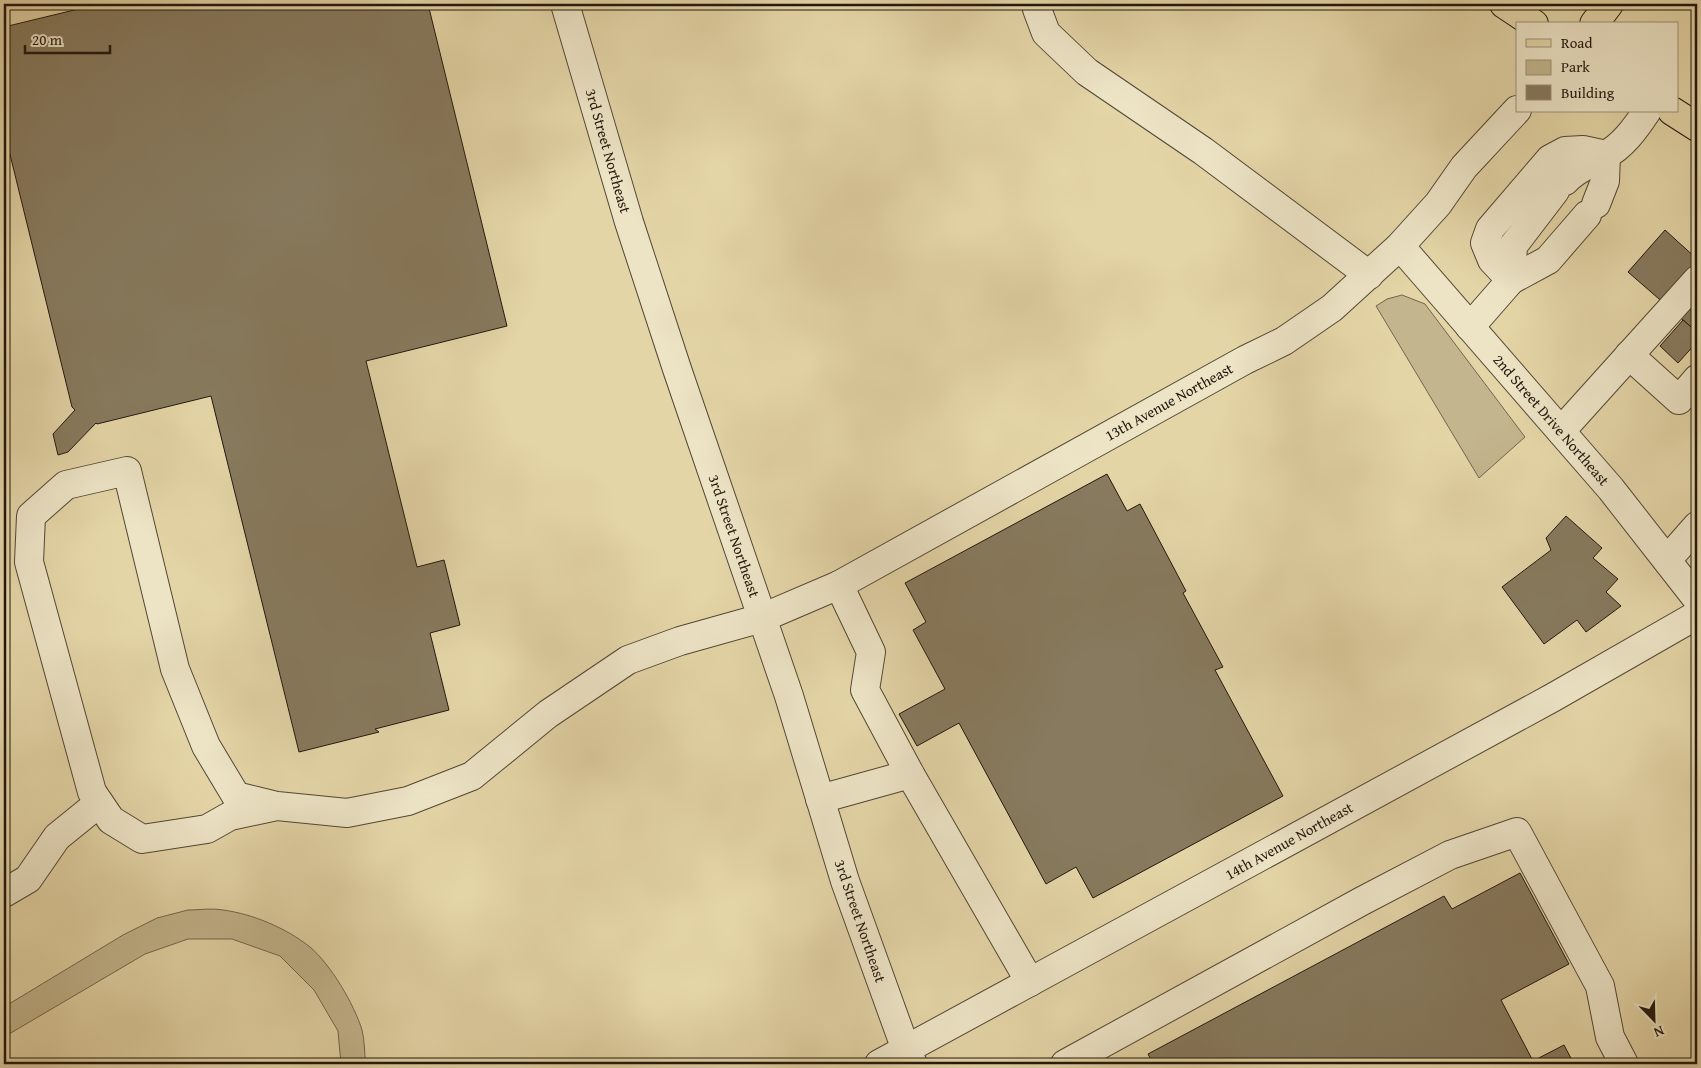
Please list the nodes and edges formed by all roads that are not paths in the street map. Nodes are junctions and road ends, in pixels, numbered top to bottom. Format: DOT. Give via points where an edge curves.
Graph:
graph roads {
  1 [pos="565,4"];
  2 [pos="1038,4"];
  3 [pos="1504,4"];
  4 [pos="1609,4"];
  5 [pos="1531,22"];
  6 [pos="1596,22"];
  7 [pos="1516,111"];
  8 [pos="1645,112"];
  9 [pos="1674,112"];
  10 [pos="1697,127"];
  11 [pos="1606,155"];
  12 [pos="1400,246"];
  13 [pos="1368,275"];
  14 [pos="1512,280"];
  15 [pos="1697,280"];
  16 [pos="1470,327"];
  17 [pos="1629,355"];
  18 [pos="1697,380"];
  19 [pos="1561,431"];
  20 [pos="1697,526"];
  21 [pos="1667,560"];
  22 [pos="839,585"];
  23 [pos="1697,599"];
  24 [pos="1697,615"];
  25 [pos="762,618"];
  26 [pos="910,774"];
  27 [pos="820,799"];
  28 [pos="99,802"];
  29 [pos="277,806"];
  30 [pos="4,893"];
  31 [pos="1030,982"];
  32 [pos="909,1057"];
  33 [pos="879,1064"];
  34 [pos="1066,1064"];
  35 [pos="1624,1064"];
  1 -- 25 [label="street, 3rd Street Northeast" via="629,222"];
  2 -- 13 [label="street" via="1046,33 1087,72 1203,151"];
  3 -- 5 [label="main road"];
  4 -- 6 [label="main road"];
  7 -- 12 [label="street, 13th Avenue Northeast" via="1464,167 1438,204"];
  8 -- 11 [label="street" via="1630,135"];
  9 -- 10 [label="main road"];
  11 -- 14 [label="street" via="1606,181 1591,209 1548,260"];
  11 -- 14 [label="street" via="1574,171 1513,246"];
  11 -- 14 [label="street" via="1584,150 1565,151 1550,159 1490,229 1486,242 1492,260"];
  12 -- 13 [label="street, 13th Avenue Northeast"];
  12 -- 16 [label="street, 2nd Street Drive Northeast"];
  13 -- 22 [label="street, 13th Avenue Northeast" via="1332,308 1284,341"];
  14 -- 16 [label="street"];
  15 -- 17 [label="street"];
  16 -- 19 [label="street, 2nd Street Drive Northeast"];
  17 -- 18 [label="street" via="1679,400"];
  17 -- 19 [label="street"];
  19 -- 21 [label="street, 2nd Street Drive Northeast"];
  20 -- 21 [label="street"];
  21 -- 23 [label="street, 2nd Street Drive Northeast"];
  22 -- 25 [label="street, 13th Avenue Northeast"];
  22 -- 26 [label="street" via="870,652 865,690"];
  24 -- 31 [label="street, 14th Avenue Northeast" via="1552,698"];
  25 -- 27 [label="street, 3rd Street Northeast"];
  25 -- 29 [label="street, 13th Avenue Northeast" via="673,643 628,660 548,714 472,776 427,794 347,813"];
  26 -- 27 [label="street"];
  26 -- 31 [label="street"];
  27 -- 32 [label="street, 3rd Street Northeast" via="845,881"];
  28 -- 29 [label="street" via="111,820 142,839 207,829 230,816"];
  28 -- 29 [label="street" via="92,792 29,562 31,516 66,485 127,471 175,669 206,746 236,796"];
  28 -- 30 [label="street" via="57,837 28,879"];
  31 -- 32 [label="street, 14th Avenue Northeast"];
  32 -- 33 [label="street, 14th Avenue Northeast"];
  34 -- 35 [label="street" via="1450,855 1517,832 1600,986 1610,1037"];
}
